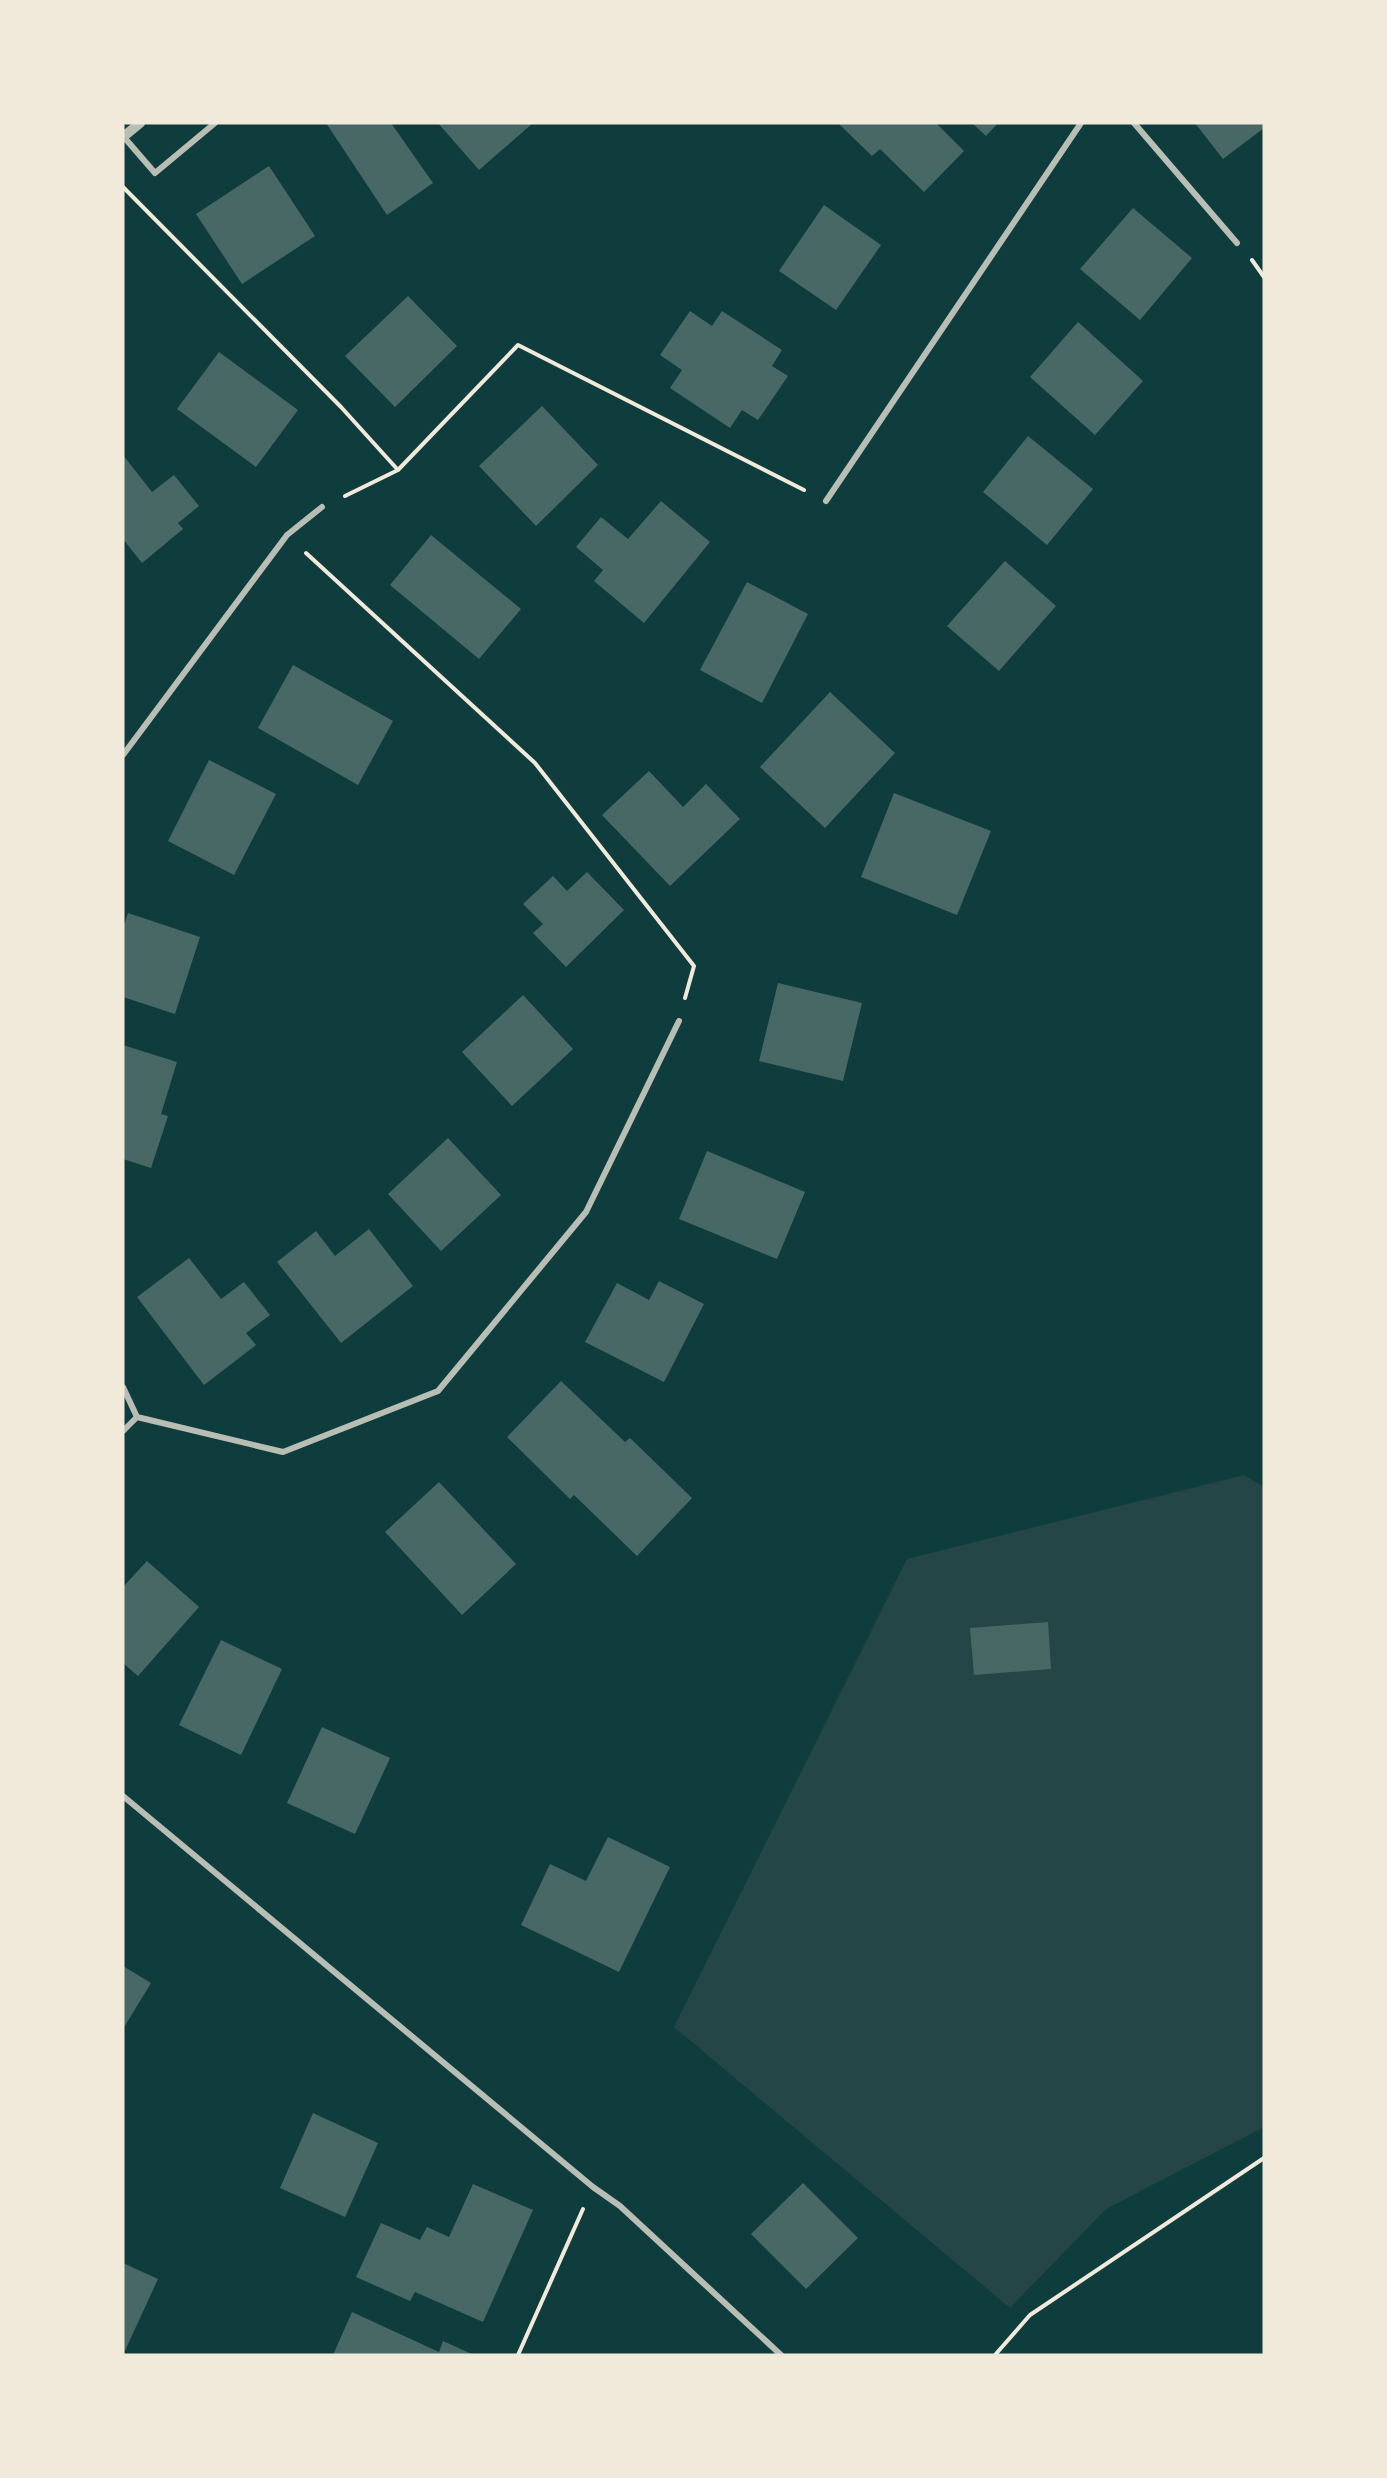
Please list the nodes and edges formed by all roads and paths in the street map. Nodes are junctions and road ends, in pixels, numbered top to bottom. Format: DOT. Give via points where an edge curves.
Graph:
graph roads {
  1 [pos="140,123"];
  2 [pos="215,123"];
  3 [pos="1081,123"];
  4 [pos="1134,123"];
  5 [pos="123,136"];
  6 [pos="123,187"];
  7 [pos="1237,243"];
  8 [pos="398,470"];
  9 [pos="826,501"];
  10 [pos="322,507"];
  11 [pos="287,535"];
  12 [pos="123,755"];
  13 [pos="679,1021"];
  14 [pos="123,1387"];
  15 [pos="137,1417"];
  16 [pos="123,1431"];
  17 [pos="123,1796"];
  18 [pos="1264,2158"];
  19 [pos="593,2187"];
  20 [pos="518,2355"];
  21 [pos="781,2355"];
  22 [pos="994,2355"];
  1 -- 5 [label="street"];
  2 -- 5 [label="street" via="155,173"];
  3 -- 9 [label="street"];
  4 -- 7 [label="street"];
  6 -- 8 [label="path" via="341,407"];
  8 -- 9 [label="path" via="518,345"];
  8 -- 10 [label="path"];
  10 -- 11 [label="street"];
  11 -- 12 [label="street"];
  11 -- 13 [label="path" via="535,763 694,966"];
  13 -- 15 [label="street" via="586,1212 438,1391 283,1452"];
  14 -- 15 [label="street"];
  15 -- 16 [label="street"];
  17 -- 19 [label="street"];
  18 -- 22 [label="path" via="1030,2315"];
  19 -- 20 [label="path"];
  19 -- 21 [label="street" via="620,2206"];
}
